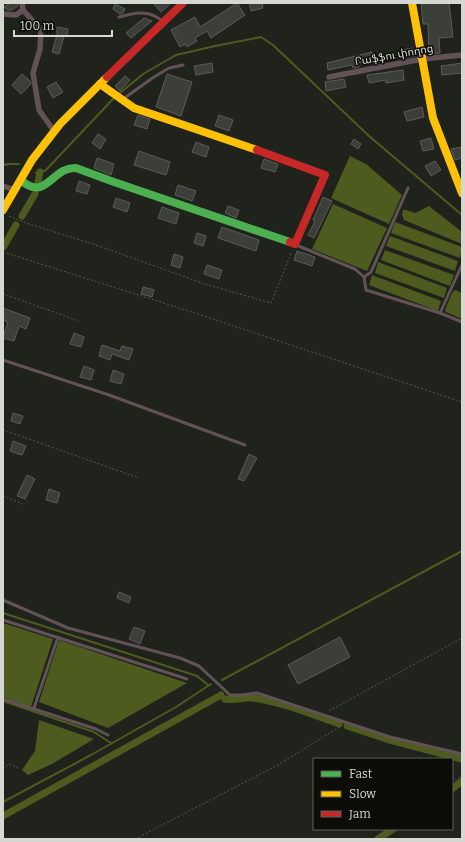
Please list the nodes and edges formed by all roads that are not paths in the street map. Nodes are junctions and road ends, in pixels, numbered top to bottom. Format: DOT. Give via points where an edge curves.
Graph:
graph roads {
  1 [pos="22,3"];
  2 [pos="183,3"];
  3 [pos="412,3"];
  4 [pos="23,10"];
  5 [pos="3,14"];
  6 [pos="118,17"];
  7 [pos="163,22"];
  8 [pos="462,55"];
  9 [pos="422,59"];
  10 [pos="183,65"];
  11 [pos="329,77"];
  12 [pos="100,84"];
  13 [pos="122,100"];
  14 [pos="54,131"];
  15 [pos="21,180"];
  16 [pos="3,186"];
  17 [pos="408,188"];
  18 [pos="15,190"];
  19 [pos="462,193"];
  20 [pos="5,213"];
  21 [pos="295,244"];
  22 [pos="462,265"];
  23 [pos="364,277"];
  24 [pos="440,313"];
  25 [pos="462,322"];
  26 [pos="3,360"];
  27 [pos="245,445"];
  28 [pos="3,600"];
  29 [pos="3,620"];
  30 [pos="58,637"];
  31 [pos="187,679"];
  32 [pos="3,699"];
  33 [pos="34,708"];
  34 [pos="108,735"];
  35 [pos="462,754"];
  1 -- 4 [label="street"];
  2 -- 7 [label="street"];
  3 -- 9 [label="street"];
  4 -- 5 [label="street" via="16,15"];
  4 -- 14 [label="street" via="41,30 40,49 33,73 39,110"];
  6 -- 7 [label="lane" via="135,12 147,13"];
  7 -- 12 [label="street"];
  8 -- 9 [label="street, Րաֆֆու փողոց"];
  9 -- 11 [label="street, Րաֆֆու փողոց"];
  9 -- 19 [label="street" via="433,118"];
  10 -- 13 [label="lane" via="169,68"];
  12 -- 13 [label="street"];
  12 -- 14 [label="street"];
  13 -- 21 [label="street" via="134,108 325,175"];
  14 -- 15 [label="street" via="32,160"];
  15 -- 18 [label="street"];
  15 -- 21 [label="street" via="33,188 39,188 59,172 74,168"];
  16 -- 18 [label="street"];
  17 -- 23 [label="lane" via="371,272"];
  18 -- 20 [label="street"];
  21 -- 23 [label="lane" via="355,270"];
  22 -- 24 [label="lane"];
  23 -- 24 [label="lane" via="366,290"];
  24 -- 25 [label="lane"];
  26 -- 27 [label="lane" via="109,395"];
  28 -- 35 [label="lane" via="68,628 180,658 199,666 230,695 256,693 390,737"];
  29 -- 30 [label="lane"];
  30 -- 31 [label="lane"];
  30 -- 33 [label="lane"];
  32 -- 33 [label="lane"];
  33 -- 34 [label="lane"];
}
